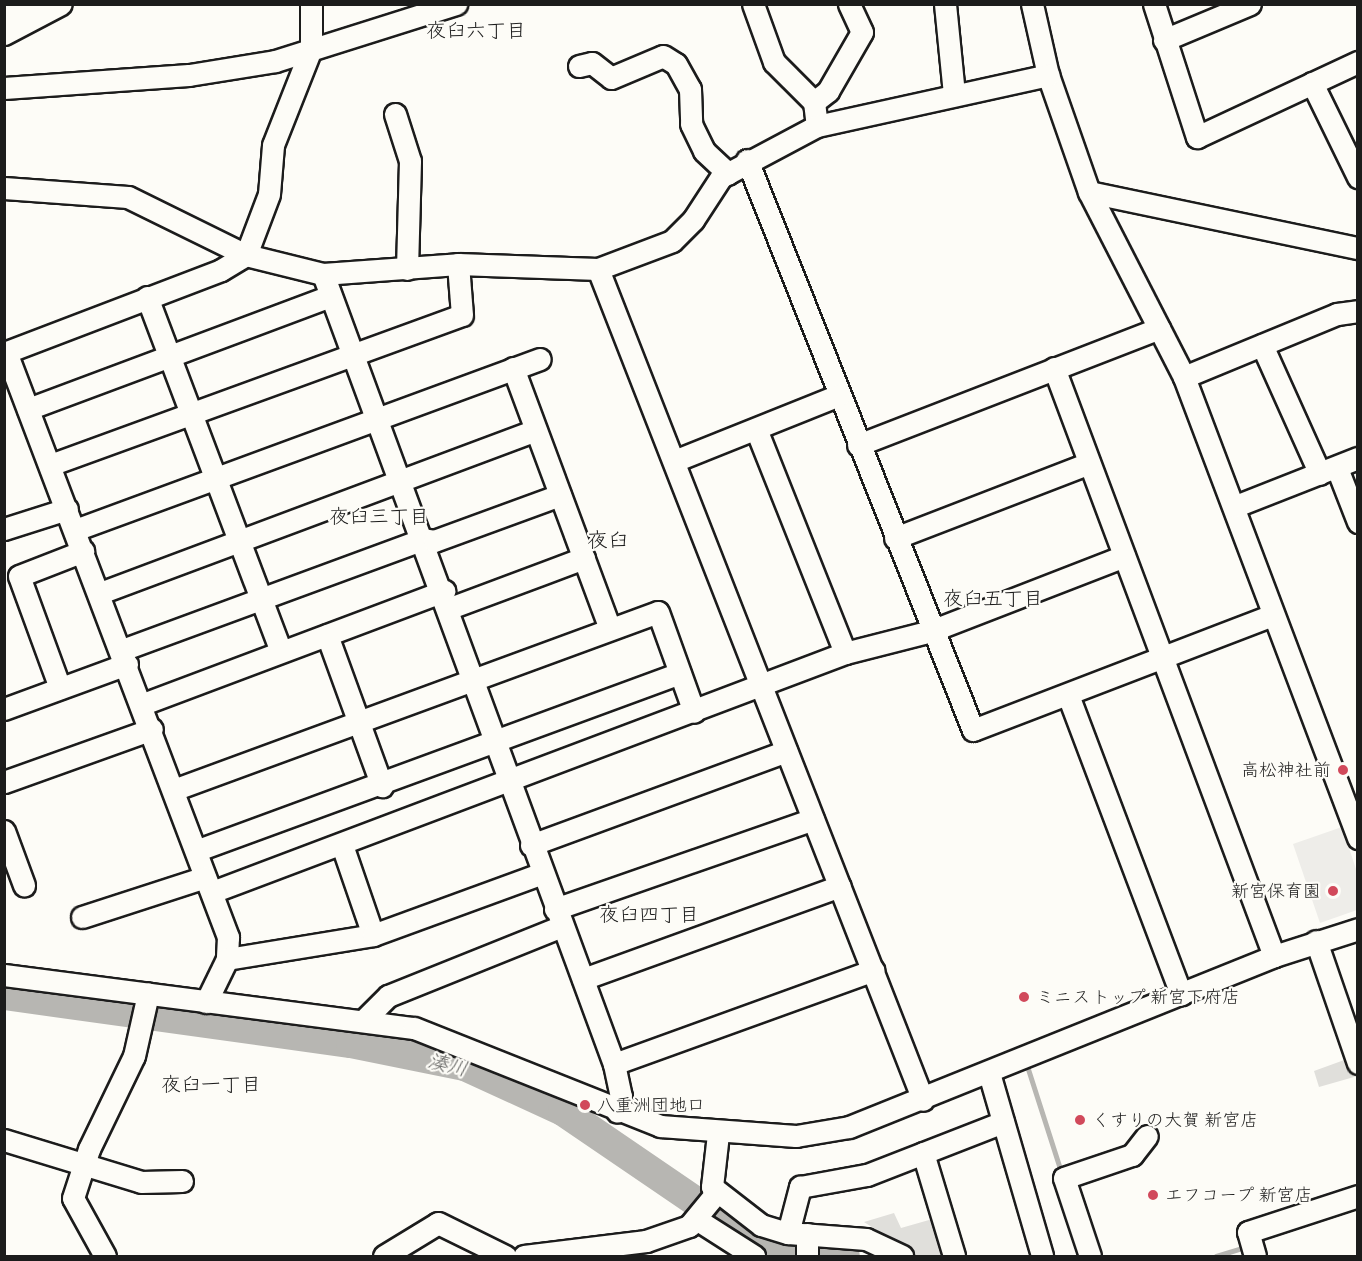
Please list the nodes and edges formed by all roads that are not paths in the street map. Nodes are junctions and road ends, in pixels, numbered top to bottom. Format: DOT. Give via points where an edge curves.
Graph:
graph roads {
  1 [pos="23,4"];
  2 [pos="61,4"];
  3 [pos="311,4"];
  4 [pos="456,4"];
  5 [pos="753,4"];
  6 [pos="849,4"];
  7 [pos="945,4"];
  8 [pos="1032,4"];
  9 [pos="1154,4"];
  10 [pos="1250,4"];
  11 [pos="4,11"];
  12 [pos="4,34"];
  13 [pos="1164,40"];
  14 [pos="311,49"];
  15 [pos="1358,62"];
  16 [pos="579,66"];
  17 [pos="1048,75"];
  18 [pos="1312,83"];
  19 [pos="4,88"];
  20 [pos="954,94"];
  21 [pos="814,102"];
  22 [pos="395,114"];
  23 [pos="817,126"];
  24 [pos="747,160"];
  25 [pos="728,172"];
  26 [pos="1358,177"];
  27 [pos="4,188"];
  28 [pos="1089,192"];
  29 [pos="1358,248"];
  30 [pos="246,255"];
  31 [pos="458,264"];
  32 [pos="407,269"];
  33 [pos="598,269"];
  34 [pos="323,273"];
  35 [pos="332,296"];
  36 [pos="147,297"];
  37 [pos="1358,311"];
  38 [pos="1159,328"];
  39 [pos="1262,345"];
  40 [pos="352,351"];
  41 [pos="5,353"];
  42 [pos="170,357"];
  43 [pos="538,359"];
  44 [pos="513,368"];
  45 [pos="1054,368"];
  46 [pos="1184,377"];
  47 [pos="839,395"];
  48 [pos="28,409"];
  49 [pos="190,412"];
  50 [pos="377,418"];
  51 [pos="756,429"];
  52 [pos="536,430"];
  53 [pos="858,445"];
  54 [pos="1358,458"];
  55 [pos="674,461"];
  56 [pos="1089,463"];
  57 [pos="50,465"];
  58 [pos="1328,471"];
  59 [pos="215,477"];
  60 [pos="400,480"];
  61 [pos="560,495"];
  62 [pos="1236,506"];
  63 [pos="67,509"];
  64 [pos="1358,522"];
  65 [pos="4,529"];
  66 [pos="75,530"];
  67 [pos="895,538"];
  68 [pos="423,539"];
  69 [pos="238,541"];
  70 [pos="83,551"];
  71 [pos="1124,556"];
  72 [pos="584,558"];
  73 [pos="100,593"];
  74 [pos="261,598"];
  75 [pos="447,600"];
  76 [pos="1273,615"];
  77 [pos="610,629"];
  78 [pos="931,631"];
  79 [pos="327,635"];
  80 [pos="281,652"];
  81 [pos="844,653"];
  82 [pos="125,657"];
  83 [pos="1163,657"];
  84 [pos="680,674"];
  85 [pos="476,679"];
  86 [pos="760,687"];
  87 [pos="60,688"];
  88 [pos="1068,695"];
  89 [pos="143,704"];
  90 [pos="4,709"];
  91 [pos="694,712"];
  92 [pos="359,722"];
  93 [pos="152,729"];
  94 [pos="498,741"];
  95 [pos="786,751"];
  96 [pos="4,782"];
  97 [pos="510,782"];
  98 [pos="382,786"];
  99 [pos="176,789"];
  100 [pos="1351,800"];
  101 [pos="813,819"];
  102 [pos="4,831"];
  103 [pos="1358,838"];
  104 [pos="342,845"];
  105 [pos="531,845"];
  106 [pos="198,850"];
  107 [pos="542,873"];
  108 [pos="24,885"];
  109 [pos="209,885"];
  110 [pos="840,886"];
  111 [pos="82,917"];
  112 [pos="559,917"];
  113 [pos="1358,929"];
  114 [pos="374,935"];
  115 [pos="1316,941"];
  116 [pos="1274,956"];
  117 [pos="227,959"];
  118 [pos="5,970"];
  119 [pos="874,970"];
  120 [pos="583,979"];
  121 [pos="148,994"];
  122 [pos="1181,994"];
  123 [pos="206,1002"];
  124 [pos="365,1019"];
  125 [pos="1358,1063"];
  126 [pos="614,1064"];
  127 [pos="989,1073"];
  128 [pos="923,1100"];
  129 [pos="617,1112"];
  130 [pos="1003,1122"];
  131 [pos="718,1134"];
  132 [pos="1147,1136"];
  133 [pos="4,1140"];
  134 [pos="923,1153"];
  135 [pos="84,1165"];
  136 [pos="182,1181"];
  137 [pos="1358,1196"];
  138 [pos="706,1206"];
  139 [pos="797,1234"];
  140 [pos="105,1257"];
  141 [pos="384,1257"];
  142 [pos="505,1257"];
  143 [pos="524,1257"];
  144 [pos="754,1257"];
  145 [pos="807,1257"];
  146 [pos="902,1257"];
  147 [pos="954,1257"];
  148 [pos="1042,1257"];
  149 [pos="1090,1257"];
  150 [pos="1255,1257"];
  1 -- 11 [label="main road"];
  2 -- 12 [label="street"];
  3 -- 14 [label="street"];
  4 -- 14 [label="street"];
  5 -- 21 [label="street" via="774,62"];
  6 -- 21 [label="street" via="862,32 828,91"];
  7 -- 20 [label="street"];
  8 -- 17 [label="street"];
  9 -- 13 [label="street"];
  10 -- 13 [label="street"];
  13 -- 18 [label="street" via="1197,137"];
  14 -- 19 [label="street" via="189,75"];
  14 -- 30 [label="street" via="273,145 269,194"];
  15 -- 18 [label="street"];
  16 -- 25 [label="street" via="592,63 611,78 663,56 676,64 690,89 691,124 699,142"];
  17 -- 20 [label="street"];
  17 -- 28 [label="street"];
  18 -- 26 [label="street"];
  20 -- 23 [label="street"];
  21 -- 23 [label="street"];
  22 -- 32 [label="street" via="410,161"];
  23 -- 24 [label="street"];
  24 -- 25 [label="street"];
  24 -- 47 [label="street"];
  25 -- 33 [label="street" via="672,241"];
  27 -- 30 [label="street" via="128,197"];
  28 -- 29 [label="street"];
  28 -- 38 [label="street"];
  30 -- 34 [label="street"];
  30 -- 36 [label="street"];
  31 -- 32 [label="street"];
  31 -- 33 [label="street"];
  31 -- 40 [label="street" via="462,315"];
  32 -- 34 [label="street"];
  33 -- 55 [label="street"];
  34 -- 35 [label="street"];
  35 -- 40 [label="street"];
  35 -- 42 [label="street"];
  36 -- 41 [label="street"];
  36 -- 42 [label="street"];
  37 -- 39 [label="street"];
  38 -- 45 [label="street"];
  38 -- 46 [label="street"];
  39 -- 46 [label="street"];
  39 -- 58 [label="street"];
  40 -- 49 [label="street"];
  40 -- 50 [label="street"];
  41 -- 48 [label="street"];
  42 -- 48 [label="street"];
  42 -- 49 [label="street"];
  43 -- 44 [label="street"];
  44 -- 50 [label="street"];
  44 -- 52 [label="street"];
  45 -- 53 [label="street"];
  45 -- 56 [label="street"];
  46 -- 62 [label="street"];
  47 -- 51 [label="street"];
  47 -- 53 [label="street"];
  48 -- 57 [label="street"];
  49 -- 57 [label="street"];
  49 -- 59 [label="street"];
  50 -- 59 [label="street"];
  50 -- 60 [label="street"];
  51 -- 55 [label="street"];
  51 -- 81 [label="street"];
  52 -- 60 [label="street"];
  52 -- 61 [label="street"];
  53 -- 67 [label="street"];
  54 -- 58 [label="street"];
  55 -- 86 [label="street"];
  56 -- 67 [label="street"];
  56 -- 71 [label="street"];
  57 -- 63 [label="street"];
  58 -- 62 [label="street"];
  58 -- 64 [label="street"];
  59 -- 66 [label="street"];
  59 -- 69 [label="street"];
  60 -- 68 [label="street"];
  60 -- 69 [label="street"];
  61 -- 68 [label="street" via="434,541"];
  61 -- 72 [label="street"];
  62 -- 76 [label="street"];
  63 -- 65 [label="street"];
  63 -- 66 [label="street"];
  66 -- 70 [label="street"];
  67 -- 78 [label="street"];
  68 -- 74 [label="street"];
  68 -- 75 [label="street"];
  69 -- 73 [label="street"];
  69 -- 74 [label="street"];
  70 -- 73 [label="street"];
  70 -- 87 [label="street" via="19,576"];
  71 -- 78 [label="street"];
  71 -- 83 [label="street"];
  72 -- 75 [label="street"];
  72 -- 77 [label="street"];
  73 -- 82 [label="street"];
  74 -- 80 [label="street"];
  74 -- 82 [label="street"];
  75 -- 79 [label="street"];
  75 -- 85 [label="street"];
  76 -- 83 [label="street"];
  76 -- 100 [label="street"];
  77 -- 84 [label="street" via="658,612"];
  77 -- 85 [label="street"];
  78 -- 81 [label="street"];
  78 -- 88 [label="street" via="973,730"];
  79 -- 80 [label="street"];
  79 -- 92 [label="street"];
  80 -- 89 [label="street"];
  81 -- 86 [label="street"];
  82 -- 87 [label="street"];
  82 -- 89 [label="street"];
  83 -- 88 [label="street"];
  83 -- 116 [label="street"];
  84 -- 91 [label="street"];
  84 -- 94 [label="street"];
  85 -- 92 [label="street"];
  85 -- 94 [label="street"];
  86 -- 91 [label="street"];
  86 -- 95 [label="street"];
  87 -- 90 [label="street"];
  88 -- 122 [label="street"];
  89 -- 93 [label="street"];
  91 -- 97 [label="street"];
  92 -- 98 [label="street"];
  92 -- 99 [label="street"];
  93 -- 96 [label="street"];
  93 -- 99 [label="street"];
  94 -- 97 [label="street"];
  94 -- 98 [label="street"];
  95 -- 101 [label="street"];
  95 -- 105 [label="street"];
  97 -- 104 [label="street"];
  97 -- 105 [label="street"];
  98 -- 106 [label="street"];
  99 -- 106 [label="street"];
  100 -- 103 [label="street"];
  101 -- 110 [label="street"];
  101 -- 112 [label="street"];
  102 -- 108 [label="street"];
  104 -- 109 [label="street"];
  104 -- 114 [label="street"];
  105 -- 107 [label="street"];
  106 -- 109 [label="street"];
  107 -- 112 [label="street"];
  107 -- 114 [label="street"];
  109 -- 111 [label="street"];
  109 -- 117 [label="street" via="228,937"];
  110 -- 119 [label="street"];
  110 -- 120 [label="street"];
  112 -- 120 [label="street"];
  112 -- 124 [label="street" via="388,996"];
  113 -- 115 [label="street"];
  114 -- 117 [label="street"];
  115 -- 116 [label="street"];
  115 -- 125 [label="street"];
  116 -- 122 [label="street"];
  117 -- 123 [label="street"];
  118 -- 121 [label="street"];
  119 -- 126 [label="street"];
  119 -- 128 [label="street"];
  120 -- 126 [label="street"];
  121 -- 123 [label="street"];
  121 -- 135 [label="street" via="134,1056"];
  122 -- 127 [label="street"];
  123 -- 124 [label="street"];
  124 -- 129 [label="street" via="461,1043"];
  126 -- 129 [label="street" via="621,1096"];
  127 -- 128 [label="street"];
  127 -- 130 [label="street"];
  128 -- 131 [label="street" via="849,1127 796,1136"];
  129 -- 131 [label="street" via="660,1126"];
  130 -- 134 [label="street"];
  130 -- 148 [label="street"];
  131 -- 138 [label="street"];
  132 -- 149 [label="street" via="1132,1155 1065,1178"];
  133 -- 135 [label="street"];
  134 -- 139 [label="street" via="867,1175 800,1187"];
  134 -- 147 [label="street"];
  135 -- 136 [label="street" via="141,1182"];
  135 -- 140 [label="street" via="73,1198"];
  137 -- 150 [label="street" via="1248,1232"];
  138 -- 139 [label="street"];
  138 -- 143 [label="street" via="646,1241"];
  138 -- 144 [label="street"];
  139 -- 145 [label="street"];
  139 -- 146 [label="street" via="866,1239"];
  141 -- 142 [label="street" via="438,1223"];
}
